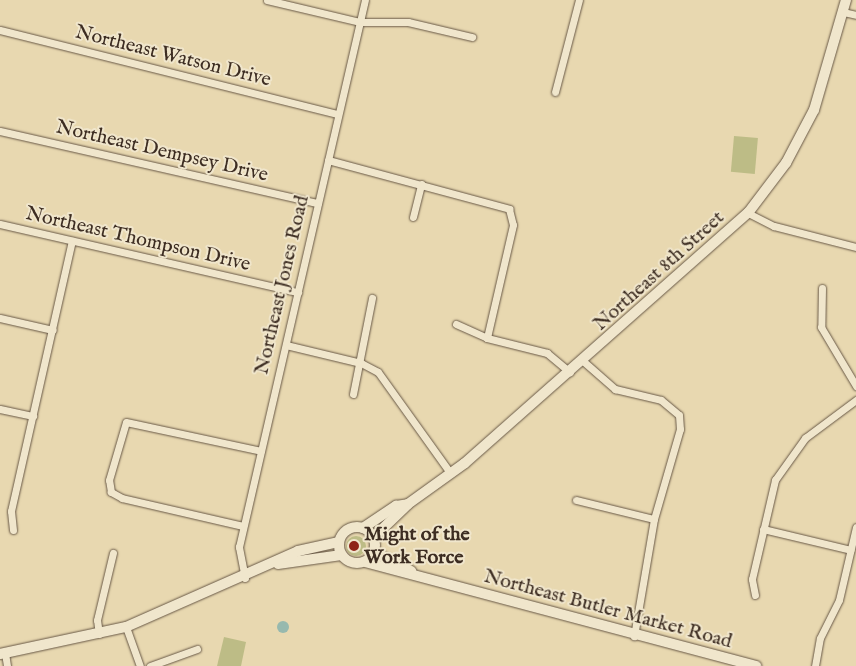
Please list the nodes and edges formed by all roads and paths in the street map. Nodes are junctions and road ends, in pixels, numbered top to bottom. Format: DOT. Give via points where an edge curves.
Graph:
graph roads {
  1 [pos="267,0"];
  2 [pos="365,0"];
  3 [pos="578,0"];
  4 [pos="846,0"];
  5 [pos="843,12"];
  6 [pos="856,15"];
  7 [pos="360,22"];
  8 [pos="0,30"];
  9 [pos="472,37"];
  10 [pos="555,92"];
  11 [pos="338,114"];
  12 [pos="0,131"];
  13 [pos="328,160"];
  14 [pos="421,184"];
  15 [pos="318,203"];
  16 [pos="748,213"];
  17 [pos="413,217"];
  18 [pos="0,224"];
  19 [pos="72,241"];
  20 [pos="856,247"];
  21 [pos="822,288"];
  22 [pos="298,292"];
  23 [pos="372,298"];
  24 [pos="0,318"];
  25 [pos="456,324"];
  26 [pos="53,330"];
  27 [pos="487,338"];
  28 [pos="286,345"];
  29 [pos="583,361"];
  30 [pos="361,363"];
  31 [pos="570,372"];
  32 [pos="856,386"];
  33 [pos="353,394"];
  34 [pos="856,400"];
  35 [pos="0,409"];
  36 [pos="33,416"];
  37 [pos="261,451"];
  38 [pos="451,474"];
  39 [pos="576,500"];
  40 [pos="408,504"];
  41 [pos="654,519"];
  42 [pos="244,526"];
  43 [pos="856,527"];
  44 [pos="363,528"];
  45 [pos="763,529"];
  46 [pos="13,530"];
  47 [pos="374,537"];
  48 [pos="339,542"];
  49 [pos="851,550"];
  50 [pos="374,552"];
  51 [pos="113,553"];
  52 [pos="341,555"];
  53 [pos="365,562"];
  54 [pos="278,564"];
  55 [pos="245,578"];
  56 [pos="422,578"];
  57 [pos="755,595"];
  58 [pos="126,627"];
  59 [pos="99,634"];
  60 [pos="634,636"];
  61 [pos="197,648"];
  62 [pos="3,654"];
  63 [pos="7,666"];
  64 [pos="140,666"];
  65 [pos="150,666"];
  66 [pos="756,666"];
  67 [pos="815,666"];
  1 -- 7 [label="street"];
  2 -- 7 [label="street, Northeast Jones Road"];
  3 -- 10 [label="street"];
  4 -- 5 [label="main road, Northeast 8th Street"];
  5 -- 6 [label="street"];
  5 -- 16 [label="main road, Northeast 8th Street" via="814,110 786,163"];
  7 -- 9 [label="street" via="408,22"];
  7 -- 11 [label="street, Northeast Jones Road"];
  8 -- 11 [label="street, Northeast Watson Drive"];
  11 -- 13 [label="street, Northeast Jones Road"];
  12 -- 15 [label="street, Northeast Dempsey Drive"];
  13 -- 14 [label="street"];
  13 -- 15 [label="street, Northeast Jones Road"];
  14 -- 17 [label="street"];
  14 -- 27 [label="street" via="498,203 512,214"];
  15 -- 22 [label="street, Northeast Jones Road"];
  16 -- 20 [label="street" via="774,226"];
  16 -- 29 [label="main road, Northeast 8th Street"];
  18 -- 19 [label="street, Northeast Thompson Drive"];
  19 -- 22 [label="street, Northeast Thompson Drive"];
  19 -- 26 [label="street"];
  21 -- 32 [label="street" via="821,327"];
  22 -- 28 [label="street, Northeast Jones Road"];
  23 -- 30 [label="street"];
  24 -- 26 [label="street"];
  25 -- 27 [label="street"];
  26 -- 36 [label="street"];
  27 -- 31 [label="street" via="547,353"];
  28 -- 30 [label="street"];
  28 -- 37 [label="street, Northeast Jones Road"];
  29 -- 31 [label="main road, Northeast 8th Street"];
  29 -- 41 [label="street" via="615,389 661,400 679,415 680,429"];
  30 -- 33 [label="street"];
  30 -- 38 [label="street" via="386,381"];
  31 -- 38 [label="main road, Northeast 8th Street"];
  34 -- 45 [label="street" via="805,438 786,462 775,480"];
  35 -- 36 [label="street"];
  36 -- 46 [label="street" via="11,511"];
  37 -- 42 [label="street, Northeast Jones Road"];
  37 -- 42 [label="street" via="126,422 110,480 112,492 122,498"];
  38 -- 40 [label="main road, Northeast 8th Street"];
  39 -- 41 [label="street"];
  40 -- 44 [label="main road, Northeast 8th Street" via="396,506"];
  40 -- 47 [label="main road, Northeast 8th Street"];
  41 -- 60 [label="street"];
  42 -- 55 [label="street, Northeast Jones Road" via="238,558"];
  43 -- 49 [label="street"];
  44 -- 47 [label="main road"];
  44 -- 48 [label="main road" via="346,530"];
  45 -- 49 [label="street"];
  45 -- 57 [label="street" via="752,579"];
  47 -- 50 [label="main road"];
  48 -- 52 [label="main road"];
  48 -- 54 [label="main road" via="298,552"];
  49 -- 67 [label="street" via="839,600 820,638"];
  50 -- 53 [label="main road"];
  50 -- 56 [label="main road, Northeast Butler Market Road"];
  51 -- 59 [label="street" via="97,620"];
  52 -- 53 [label="main road" via="348,562"];
  52 -- 54 [label="main road"];
  53 -- 56 [label="main road, Northeast Butler Market Road"];
  54 -- 55 [label="main road"];
  55 -- 58 [label="main road"];
  56 -- 60 [label="main road, Northeast Butler Market Road"];
  58 -- 59 [label="main road"];
  58 -- 64 [label="street"];
  59 -- 62 [label="main road"];
  60 -- 66 [label="main road, Northeast Butler Market Road"];
  61 -- 65 [label="street"];
  62 -- 63 [label="street"];
}
